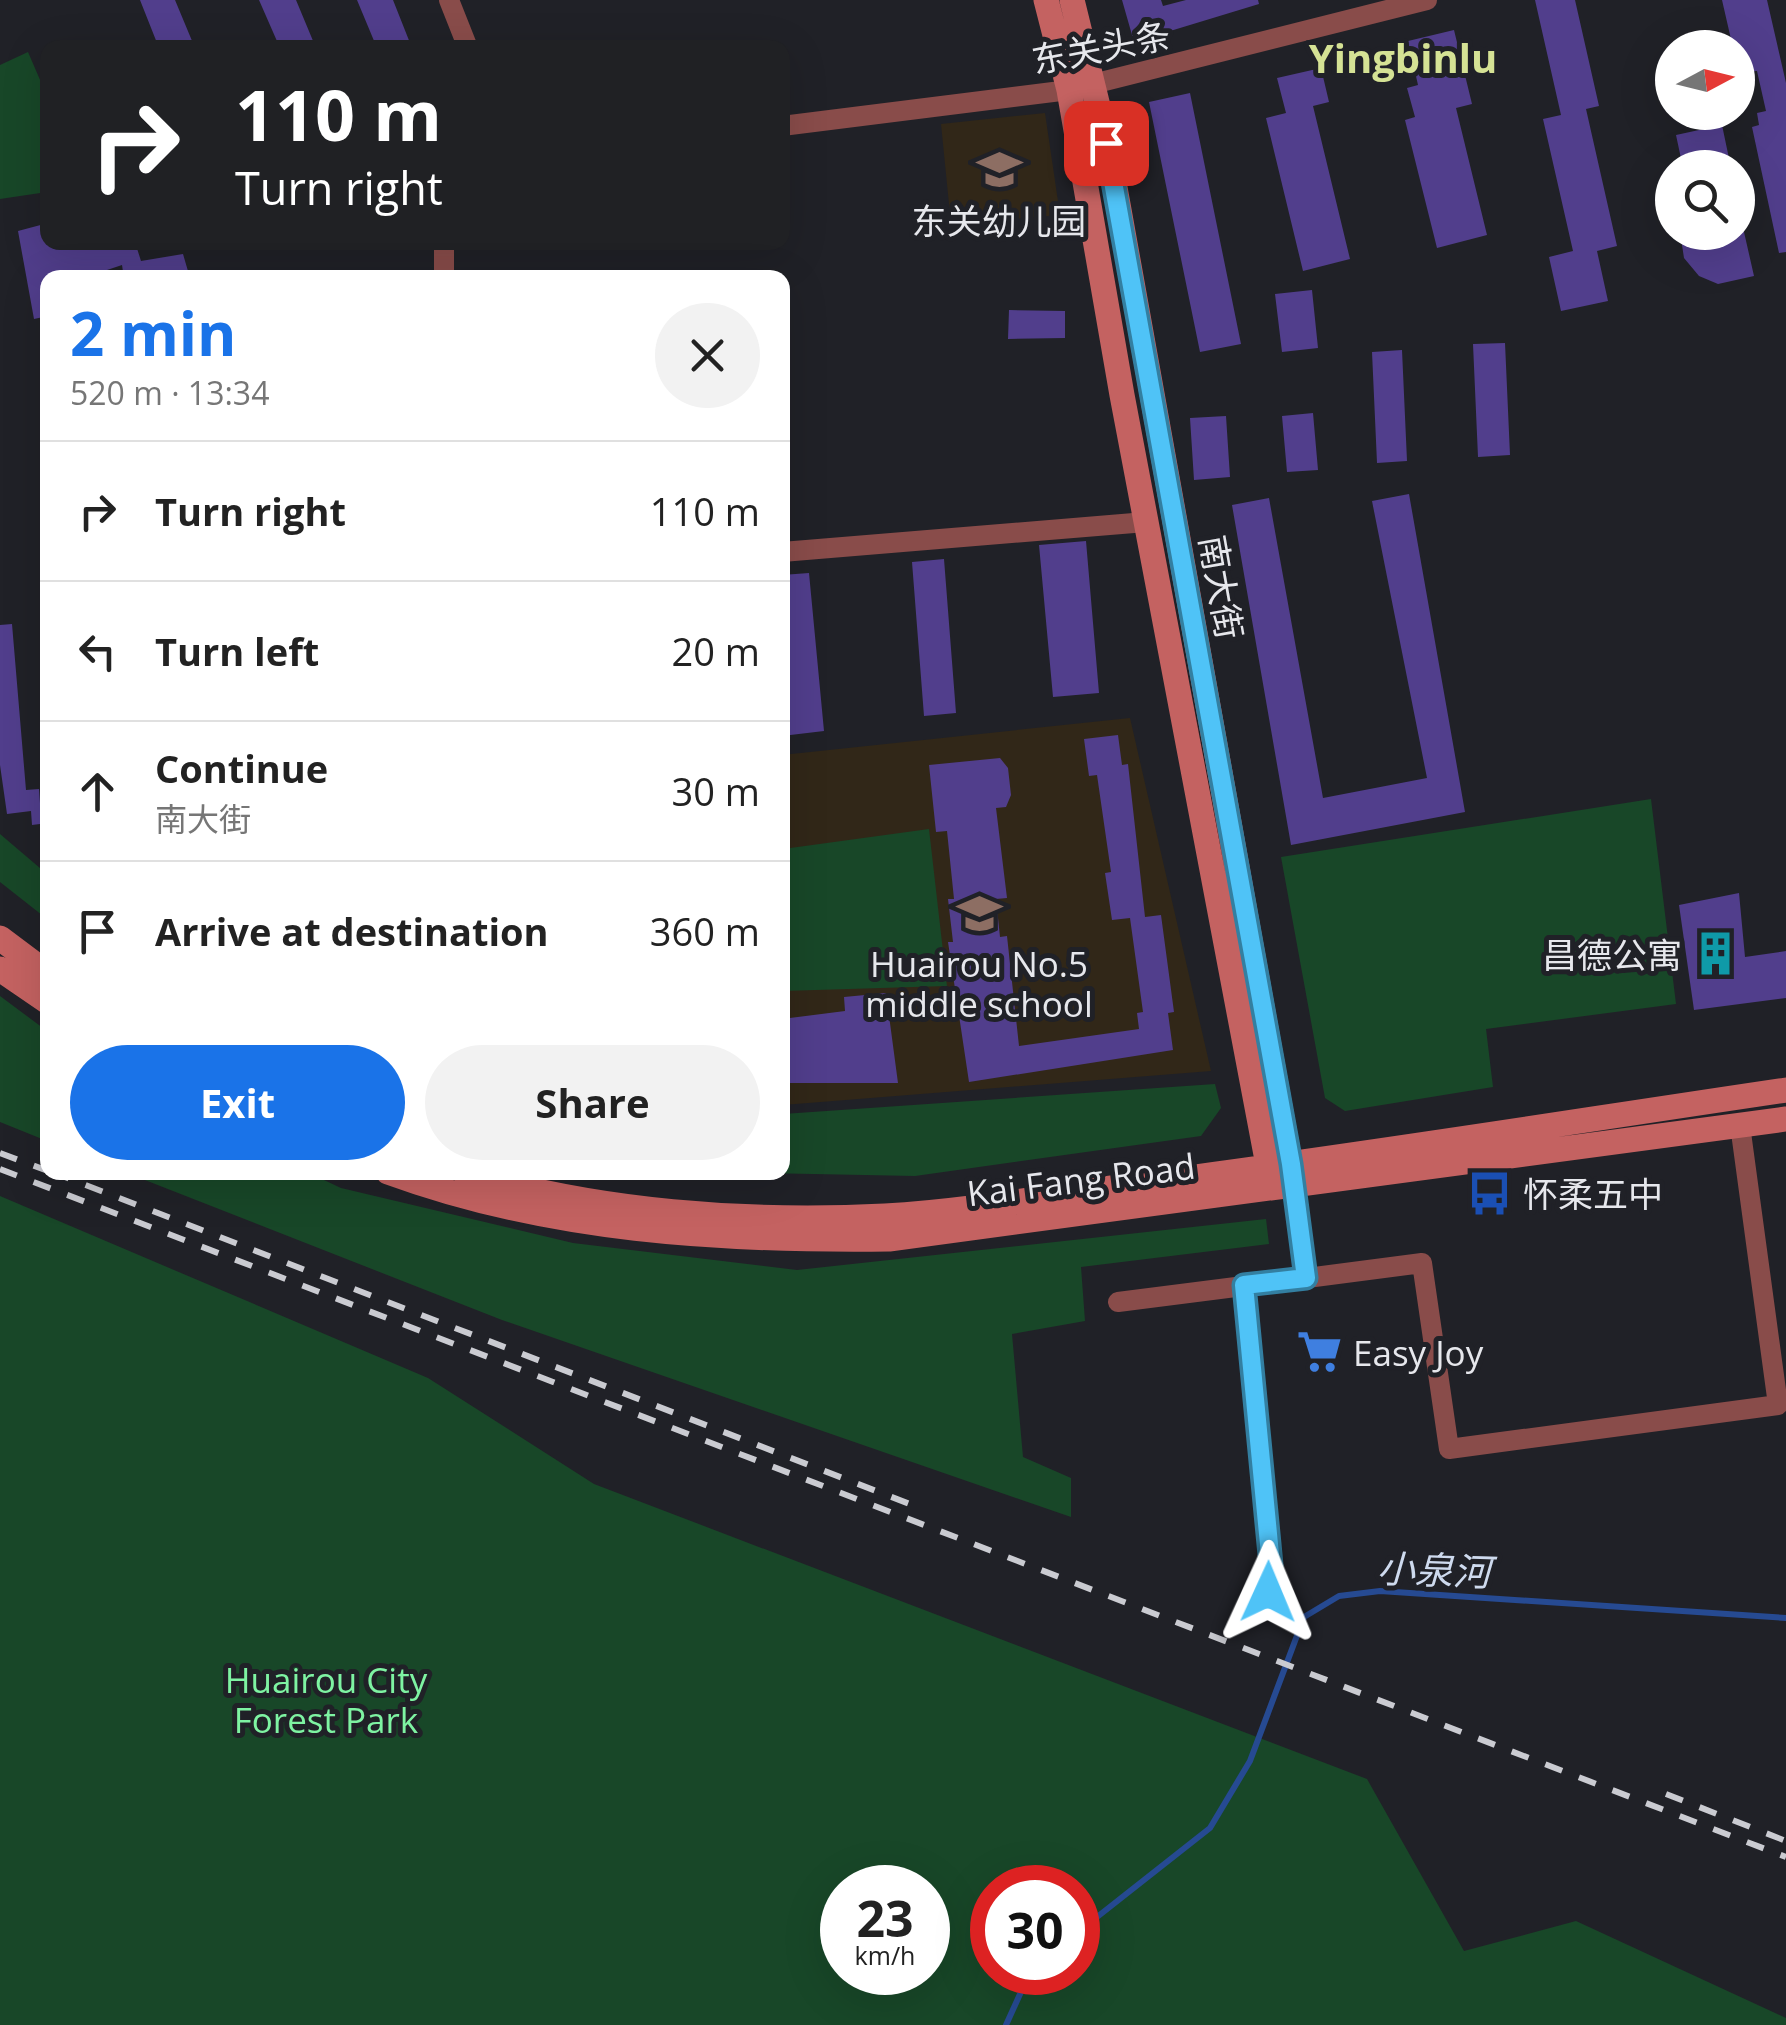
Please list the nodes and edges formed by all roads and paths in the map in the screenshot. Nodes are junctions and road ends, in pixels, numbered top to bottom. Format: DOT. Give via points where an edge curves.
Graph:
graph roads {
  1 [pos="448,0"];
  2 [pos="1046,0"];
  3 [pos="1072,0"];
  4 [pos="1427,0"];
  5 [pos="465,40"];
  6 [pos="1095,84"];
  7 [pos="1069,90"];
  8 [pos="790,125"];
  9 [pos="1146,522"];
  10 [pos="790,551"];
  11 [pos="0,938"];
  12 [pos="40,968"];
  13 [pos="0,969"];
  14 [pos="40,996"];
  15 [pos="1786,1090"];
  16 [pos="1786,1119"];
  17 [pos="1740,1125"];
  18 [pos="1282,1178"];
  19 [pos="413,1180"];
  20 [pos="490,1180"];
  21 [pos="1306,1278"];
  22 [pos="1244,1285"];
  23 [pos="1118,1302"];
  24 [pos="1264,1600"];
  1 -- 5 [label="street"];
  2 -- 7 [label="main road, 南大街"];
  3 -- 6 [label="main road, 南大街"];
  4 -- 6 [label="street, 东关头条"];
  6 -- 7 [label="street, 东关头条"];
  6 -- 18 [label="main road, 南大街"];
  7 -- 8 [label="street, 东关头条"];
  7 -- 9 [label="main road, 南大街"];
  9 -- 10 [label="street"];
  9 -- 18 [label="main road, 南大街"];
  11 -- 12 [label="main road"];
  13 -- 14 [label="main road"];
  15 -- 18 [label="main road, Kai Fang Road"];
  16 -- 17 [label="main road, Kai Fang Road"];
  17 -- 18 [label="main road, Kai Fang Road"];
  17 -- 21 [label="street" via="1778,1405 1449,1449 1422,1264"];
  18 -- 19 [label="main road, Kai Fang Road" via="889,1239 764,1241 638,1230 496,1206"];
  18 -- 20 [label="main road, Kai Fang Road" via="887,1216 764,1217 641,1206"];
  18 -- 21 [label="street"];
  21 -- 22 [label="street"];
  22 -- 23 [label="street"];
  22 -- 24 [label="street" via="1271,1565"];
}
